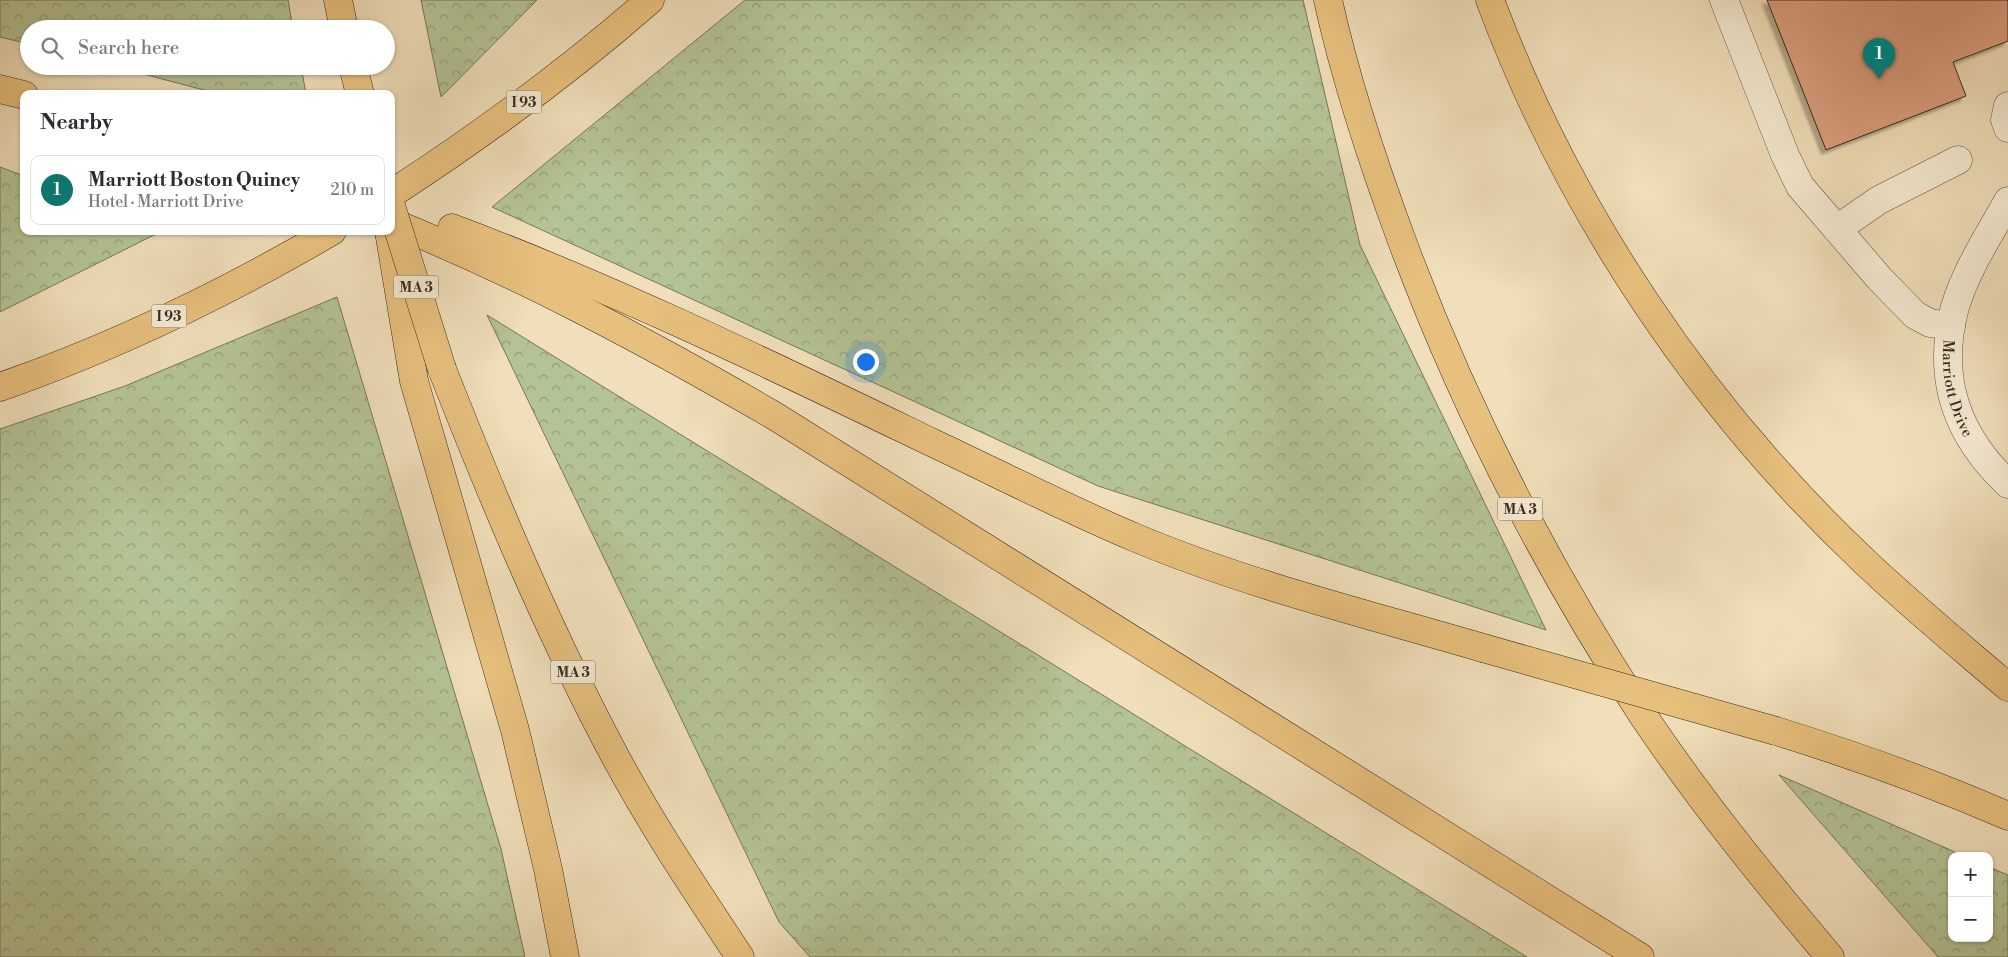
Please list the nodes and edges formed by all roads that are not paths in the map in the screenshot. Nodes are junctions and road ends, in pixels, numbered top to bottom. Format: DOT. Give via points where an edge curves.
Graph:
graph roads {
  1 [pos="338,0"];
  2 [pos="650,0"];
  3 [pos="1328,0"];
  4 [pos="1490,0"];
  5 [pos="1724,0"];
  6 [pos="342,20"];
  7 [pos="355,75"];
  8 [pos="0,89"];
  9 [pos="359,90"];
  10 [pos="20,94"];
  11 [pos="2008,106"];
  12 [pos="2008,128"];
  13 [pos="1958,160"];
  14 [pos="395,191"];
  15 [pos="2008,201"];
  16 [pos="395,209"];
  17 [pos="395,220"];
  18 [pos="395,223"];
  19 [pos="1837,229"];
  20 [pos="325,235"];
  21 [pos="390,235"];
  22 [pos="470,245"];
  23 [pos="1951,326"];
  24 [pos="0,387"];
  25 [pos="2008,484"];
  26 [pos="2008,686"];
  27 [pos="2008,816"];
  28 [pos="565,957"];
  29 [pos="740,957"];
  30 [pos="1640,957"];
  31 [pos="1830,957"];
  1 -- 6 [label="highway"];
  2 -- 14 [label="highway, I 93" via="541,90"];
  3 -- 31 [label="highway, MA 3" via="1379,179 1417,281 1472,410 1521,510 1643,715 1714,814"];
  4 -- 26 [label="highway" via="1519,72 1558,154 1625,270 1700,378 1757,448 1841,539"];
  5 -- 19 [label="street" via="1788,163 1800,186"];
  7 -- 9 [label="highway"];
  8 -- 10 [label="highway"];
  11 -- 12 [label="street" via="2005,120"];
  13 -- 19 [label="street" via="1879,200"];
  15 -- 23 [label="street, Marriott Drive" via="1964,284"];
  16 -- 22 [label="highway"];
  17 -- 29 [label="highway, MA 3, bridge" via="442,369 510,536 592,711 646,811"];
  18 -- 22 [label="highway"];
  19 -- 23 [label="street" via="1915,315 1930,323"];
  20 -- 24 [label="highway, I 93" via="178,312"];
  21 -- 28 [label="highway" via="414,381 515,730"];
  22 -- 27 [label="highway, bridge" via="577,278 1134,537 1245,578 1776,730 1855,756"];
  22 -- 30 [label="highway" via="508,272 671,356 773,415"];
  23 -- 25 [label="street, Marriott Drive" via="1948,361 1957,412 1973,444"];
}
